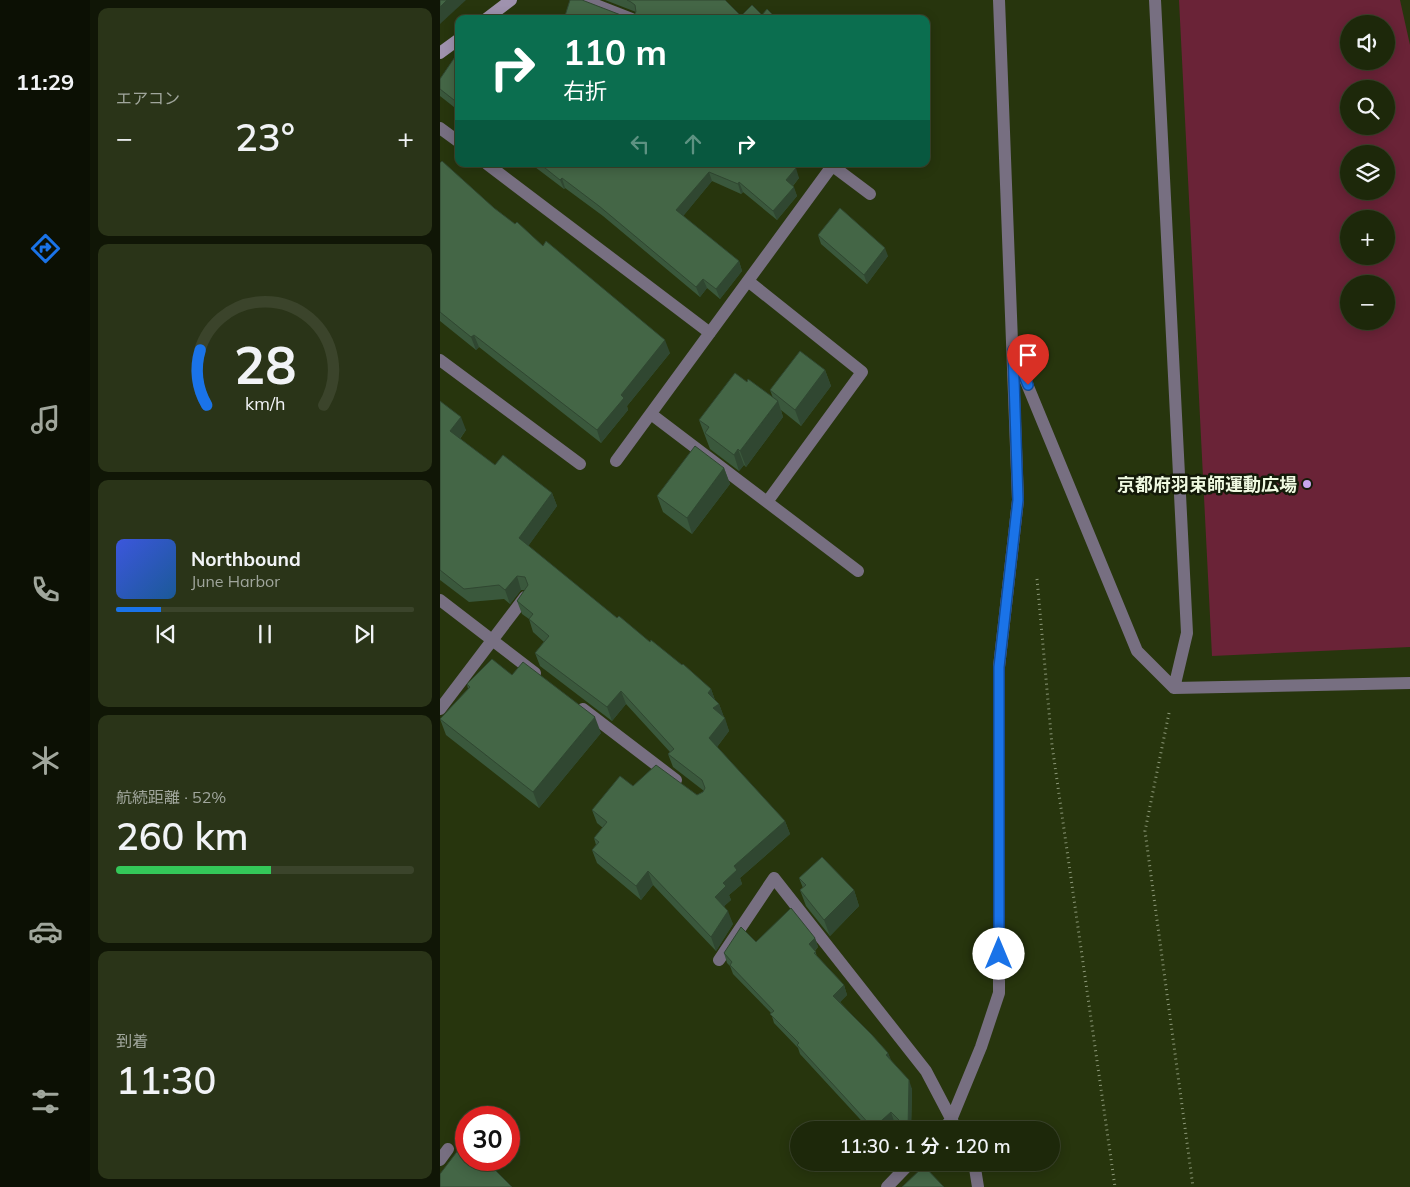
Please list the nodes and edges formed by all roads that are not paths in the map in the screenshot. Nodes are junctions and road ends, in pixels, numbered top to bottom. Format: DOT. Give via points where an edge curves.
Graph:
graph roads {
  1 [pos="511,0"];
  2 [pos="583,0"];
  3 [pos="998,0"];
  4 [pos="1155,0"];
  5 [pos="491,15"];
  6 [pos="622,15"];
  7 [pos="455,42"];
  8 [pos="440,53"];
  9 [pos="440,128"];
  10 [pos="455,139"];
  11 [pos="491,167"];
  12 [pos="830,167"];
  13 [pos="834,167"];
  14 [pos="870,194"];
  15 [pos="748,281"];
  16 [pos="710,332"];
  17 [pos="1013,350"];
  18 [pos="440,360"];
  19 [pos="651,414"];
  20 [pos="616,461"];
  21 [pos="580,464"];
  22 [pos="767,502"];
  23 [pos="858,571"];
  24 [pos="525,597"];
  25 [pos="440,600"];
  26 [pos="493,640"];
  27 [pos="547,682"];
  28 [pos="1410,683"];
  29 [pos="1174,688"];
  30 [pos="570,699"];
  31 [pos="440,709"];
  32 [pos="687,788"];
  33 [pos="719,960"];
  34 [pos="952,1121"];
  35 [pos="955,1121"];
  36 [pos="448,1149"];
  37 [pos="440,1160"];
  38 [pos="902,1171"];
  39 [pos="975,1171"];
  40 [pos="887,1187"];
  41 [pos="978,1187"];
  1 -- 5 [label="main road"];
  2 -- 6 [label="street"];
  3 -- 17 [label="street"];
  4 -- 29 [label="street" via="1188,633"];
  7 -- 8 [label="main road"];
  9 -- 10 [label="street"];
  11 -- 16 [label="street"];
  12 -- 15 [label="street"];
  13 -- 14 [label="street"];
  15 -- 16 [label="street"];
  15 -- 22 [label="street" via="862,372"];
  16 -- 19 [label="street"];
  17 -- 29 [label="street" via="1137,652"];
  17 -- 35 [label="street" via="1018,500 999,667 998,993"];
  18 -- 21 [label="street"];
  19 -- 20 [label="street"];
  19 -- 22 [label="street"];
  22 -- 23 [label="street"];
  24 -- 26 [label="street"];
  25 -- 26 [label="street"];
  26 -- 27 [label="street"];
  26 -- 31 [label="street"];
  28 -- 29 [label="street"];
  30 -- 32 [label="street"];
  33 -- 34 [label="street" via="774,878 926,1071"];
  36 -- 37 [label="street"];
  38 -- 40 [label="street"];
  39 -- 41 [label="street"];
}
